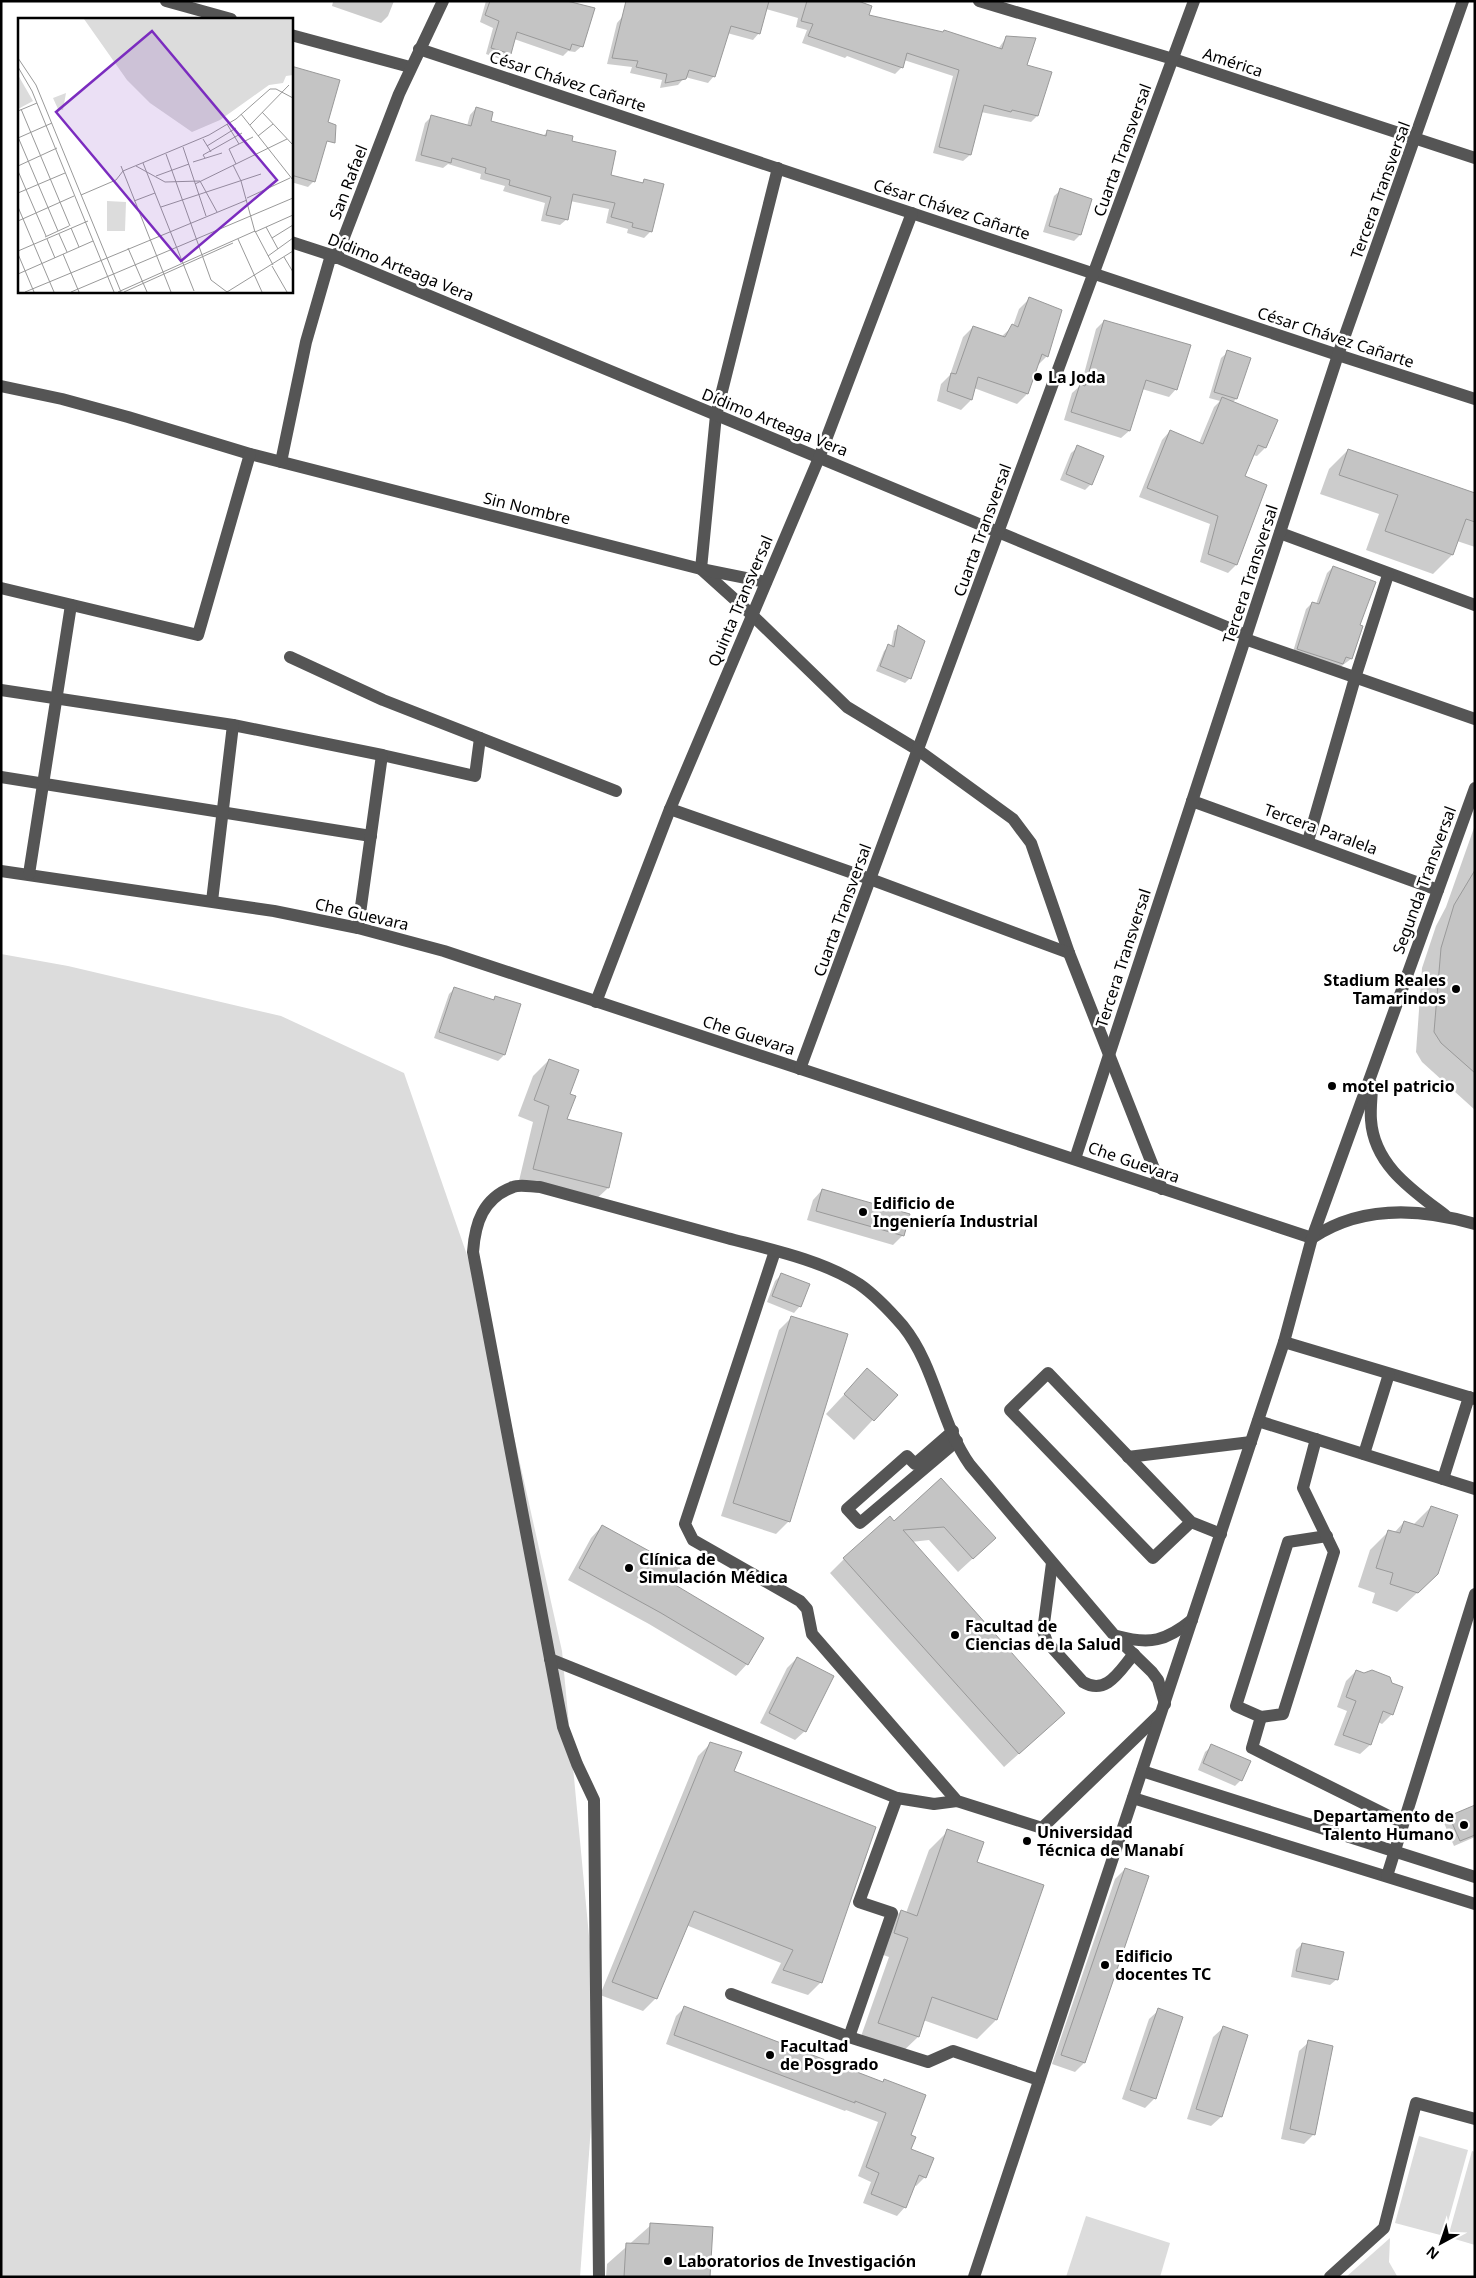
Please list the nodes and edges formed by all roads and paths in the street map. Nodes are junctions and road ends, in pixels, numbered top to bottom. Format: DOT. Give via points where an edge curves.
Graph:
graph roads {
  1 [pos="166,1"];
  2 [pos="443,1"];
  3 [pos="979,1"];
  4 [pos="1194,1"];
  5 [pos="1463,1"];
  6 [pos="227,18"];
  7 [pos="292,35"];
  8 [pos="419,48"];
  9 [pos="1172,59"];
  10 [pos="410,67"];
  11 [pos="1416,139"];
  12 [pos="1475,158"];
  13 [pos="778,168"];
  14 [pos="912,213"];
  15 [pos="292,242"];
  16 [pos="334,257"];
  17 [pos="1094,273"];
  18 [pos="1338,356"];
  19 [pos="1,386"];
  20 [pos="1475,399"];
  21 [pos="716,415"];
  22 [pos="250,454"];
  23 [pos="819,458"];
  24 [pos="281,462"];
  25 [pos="998,532"];
  26 [pos="1280,533"];
  27 [pos="701,569"];
  28 [pos="1388,575"];
  29 [pos="766,582"];
  30 [pos="1,588"];
  31 [pos="71,605"];
  32 [pos="1475,605"];
  33 [pos="751,614"];
  34 [pos="1246,637"];
  35 [pos="290,657"];
  36 [pos="1355,678"];
  37 [pos="1,690"];
  38 [pos="56,699"];
  39 [pos="1475,719"];
  40 [pos="233,725"];
  41 [pos="480,738"];
  42 [pos="918,750"];
  43 [pos="382,755"];
  44 [pos="1,777"];
  45 [pos="43,784"];
  46 [pos="1475,788"];
  47 [pos="616,791"];
  48 [pos="1192,801"];
  49 [pos="670,809"];
  50 [pos="223,813"];
  51 [pos="371,836"];
  52 [pos="1308,841"];
  53 [pos="1,871"];
  54 [pos="29,874"];
  55 [pos="870,879"];
  56 [pos="1438,890"];
  57 [pos="212,901"];
  58 [pos="358,928"];
  59 [pos="1069,953"];
  60 [pos="596,1002"];
  61 [pos="1108,1056"];
  62 [pos="800,1069"];
  63 [pos="1373,1074"];
  64 [pos="1074,1159"];
  65 [pos="1162,1189"];
  66 [pos="1445,1215"];
  67 [pos="1475,1224"];
  68 [pos="1312,1238"];
  69 [pos="776,1251"];
  70 [pos="1284,1342"];
  71 [pos="1389,1374"];
  72 [pos="1472,1398"];
  73 [pos="1258,1421"];
  74 [pos="955,1436"];
  75 [pos="1316,1440"];
  76 [pos="1251,1442"];
  77 [pos="1364,1454"];
  78 [pos="1128,1457"];
  79 [pos="1443,1479"];
  80 [pos="1475,1489"];
  81 [pos="1191,1522"];
  82 [pos="1221,1534"];
  83 [pos="1327,1536"];
  84 [pos="1052,1563"];
  85 [pos="1475,1594"];
  86 [pos="1192,1620"];
  87 [pos="1114,1635"];
  88 [pos="1134,1654"];
  89 [pos="550,1659"];
  90 [pos="1163,1708"];
  91 [pos="1261,1717"];
  92 [pos="1142,1771"];
  93 [pos="897,1798"];
  94 [pos="1133,1798"];
  95 [pos="957,1802"];
  96 [pos="1403,1823"];
  97 [pos="1394,1852"];
  98 [pos="1387,1876"];
  99 [pos="1475,1877"];
  100 [pos="1475,1904"];
  101 [pos="731,1994"];
  102 [pos="849,2037"];
  103 [pos="1039,2080"];
  104 [pos="1475,2119"];
  105 [pos="599,2277"];
  106 [pos="974,2277"];
  107 [pos="1330,2277"];
  1 -- 6 [label="street"];
  2 -- 8 [label="street, San Rafael"];
  3 -- 9 [label="street, América"];
  4 -- 9 [label="street, Cuarta Transversal"];
  5 -- 11 [label="street, Tercera Transversal"];
  7 -- 10 [label="street"];
  8 -- 10 [label="street, San Rafael"];
  8 -- 13 [label="street, César Chávez Cañarte"];
  9 -- 11 [label="street, América"];
  9 -- 17 [label="street, Cuarta Transversal"];
  10 -- 16 [label="street, San Rafael"];
  11 -- 12 [label="street, América"];
  11 -- 18 [label="street, Tercera Transversal"];
  13 -- 14 [label="street, César Chávez Cañarte"];
  13 -- 21 [label="street"];
  14 -- 17 [label="street, César Chávez Cañarte"];
  14 -- 23 [label="street, Quinta Transversal"];
  15 -- 16 [label="street, Dídimo Arteaga Vera"];
  16 -- 21 [label="street, Dídimo Arteaga Vera"];
  16 -- 24 [label="street, San Rafael" via="306,342"];
  17 -- 18 [label="street, César Chávez Cañarte"];
  17 -- 25 [label="street, Cuarta Transversal"];
  18 -- 20 [label="street, César Chávez Cañarte"];
  18 -- 26 [label="street, Tercera Transversal"];
  19 -- 22 [label="street, Sin Nombre" via="128,417"];
  21 -- 23 [label="street, Dídimo Arteaga Vera"];
  21 -- 27 [label="street"];
  22 -- 24 [label="street, Sin Nombre"];
  22 -- 31 [label="street" via="198,635"];
  23 -- 25 [label="street, Dídimo Arteaga Vera"];
  23 -- 29 [label="street, Quinta Transversal"];
  24 -- 27 [label="street, Sin Nombre"];
  25 -- 34 [label="street, Dídimo Arteaga Vera"];
  25 -- 42 [label="street, Cuarta Transversal"];
  26 -- 28 [label="street"];
  26 -- 34 [label="street, Tercera Transversal"];
  27 -- 29 [label="street, Sin Nombre"];
  27 -- 33 [label="street"];
  28 -- 32 [label="street"];
  28 -- 36 [label="street"];
  29 -- 33 [label="street, Quinta Transversal"];
  30 -- 31 [label="street"];
  31 -- 38 [label="street"];
  33 -- 42 [label="street" via="847,707"];
  33 -- 49 [label="street, Quinta Transversal"];
  34 -- 36 [label="street, Dídimo Arteaga Vera"];
  34 -- 48 [label="street, Tercera Transversal"];
  35 -- 41 [label="street" via="383,700"];
  36 -- 39 [label="street, Dídimo Arteaga Vera"];
  36 -- 52 [label="street"];
  37 -- 38 [label="street"];
  38 -- 40 [label="street"];
  38 -- 45 [label="street"];
  40 -- 43 [label="street"];
  40 -- 50 [label="street"];
  41 -- 43 [label="street" via="475,776"];
  41 -- 47 [label="street"];
  42 -- 55 [label="street, Cuarta Transversal"];
  42 -- 59 [label="street" via="1013,819 1022,829 1031,843"];
  43 -- 51 [label="street"];
  44 -- 45 [label="street"];
  45 -- 50 [label="street"];
  45 -- 54 [label="street"];
  46 -- 56 [label="street, Segunda Transversal"];
  48 -- 52 [label="street, Tercera Paralela"];
  48 -- 61 [label="street, Tercera Transversal"];
  49 -- 55 [label="street"];
  49 -- 60 [label="street, Quinta Transversal"];
  50 -- 51 [label="street"];
  50 -- 57 [label="street"];
  51 -- 58 [label="street"];
  52 -- 56 [label="street, Tercera Paralela"];
  53 -- 54 [label="street, Che Guevara"];
  54 -- 57 [label="street, Che Guevara"];
  55 -- 59 [label="street"];
  55 -- 62 [label="street, Cuarta Transversal"];
  56 -- 63 [label="street, Segunda Transversal"];
  57 -- 58 [label="street, Che Guevara"];
  58 -- 60 [label="street, Che Guevara" via="444,951"];
  59 -- 61 [label="street"];
  60 -- 62 [label="street, Che Guevara"];
  61 -- 64 [label="street, Tercera Transversal"];
  61 -- 65 [label="street"];
  62 -- 64 [label="street, Che Guevara"];
  63 -- 66 [label="street" via="1371,1120 1374,1140 1388,1166 1406,1185"];
  63 -- 68 [label="street, Segunda Transversal"];
  64 -- 65 [label="street, Che Guevara"];
  65 -- 68 [label="street, Che Guevara"];
  66 -- 67 [label="street"];
  66 -- 68 [label="street" via="1369,1214 1329,1227"];
  68 -- 70 [label="street"];
  69 -- 74 [label="street" via="830,1269 859,1284 903,1326 919,1350"];
  69 -- 89 [label="street" via="540,1187 515,1186 496,1197 481,1213 474,1234 473,1252"];
  69 -- 95 [label="street" via="685,1524 693,1540 800,1601 807,1609 812,1634"];
  70 -- 71 [label="street"];
  70 -- 73 [label="street"];
  71 -- 72 [label="street"];
  71 -- 77 [label="street"];
  72 -- 79 [label="street"];
  73 -- 75 [label="street"];
  73 -- 76 [label="street"];
  74 -- 74 [label="street" via="860,1523 847,1509 907,1456 915,1464"];
  74 -- 84 [label="street" via="970,1465"];
  75 -- 77 [label="street"];
  75 -- 83 [label="street" via="1303,1488"];
  76 -- 78 [label="street"];
  76 -- 82 [label="street"];
  77 -- 79 [label="street"];
  78 -- 81 [label="street"];
  78 -- 81 [label="street" via="1048,1373 1010,1410 1153,1558"];
  79 -- 80 [label="street"];
  81 -- 82 [label="street"];
  82 -- 86 [label="street"];
  83 -- 91 [label="street" via="1334,1552 1283,1714"];
  83 -- 91 [label="street" via="1288,1542 1236,1706"];
  84 -- 87 [label="street"];
  84 -- 88 [label="street" via="1043,1631 1047,1642 1083,1682 1098,1688 1107,1684"];
  85 -- 96 [label="street"];
  86 -- 87 [label="street" via="1177,1632 1160,1639 1132,1640"];
  86 -- 90 [label="street"];
  87 -- 88 [label="street"];
  88 -- 90 [label="street" via="1158,1680"];
  89 -- 93 [label="street"];
  89 -- 105 [label="street" via="563,1727 594,1800"];
  90 -- 92 [label="street"];
  90 -- 95 [label="street" via="1042,1828"];
  91 -- 96 [label="street" via="1252,1748"];
  92 -- 94 [label="street"];
  92 -- 97 [label="street"];
  93 -- 95 [label="street" via="934,1804"];
  93 -- 102 [label="street" via="859,1902 892,1913"];
  94 -- 98 [label="street"];
  94 -- 103 [label="street"];
  96 -- 97 [label="street"];
  97 -- 98 [label="street"];
  97 -- 99 [label="street"];
  98 -- 100 [label="street"];
  101 -- 102 [label="street"];
  102 -- 103 [label="street" via="928,2062 953,2051"];
  103 -- 106 [label="street"];
  104 -- 107 [label="street" via="1416,2103 1384,2228"];
}
